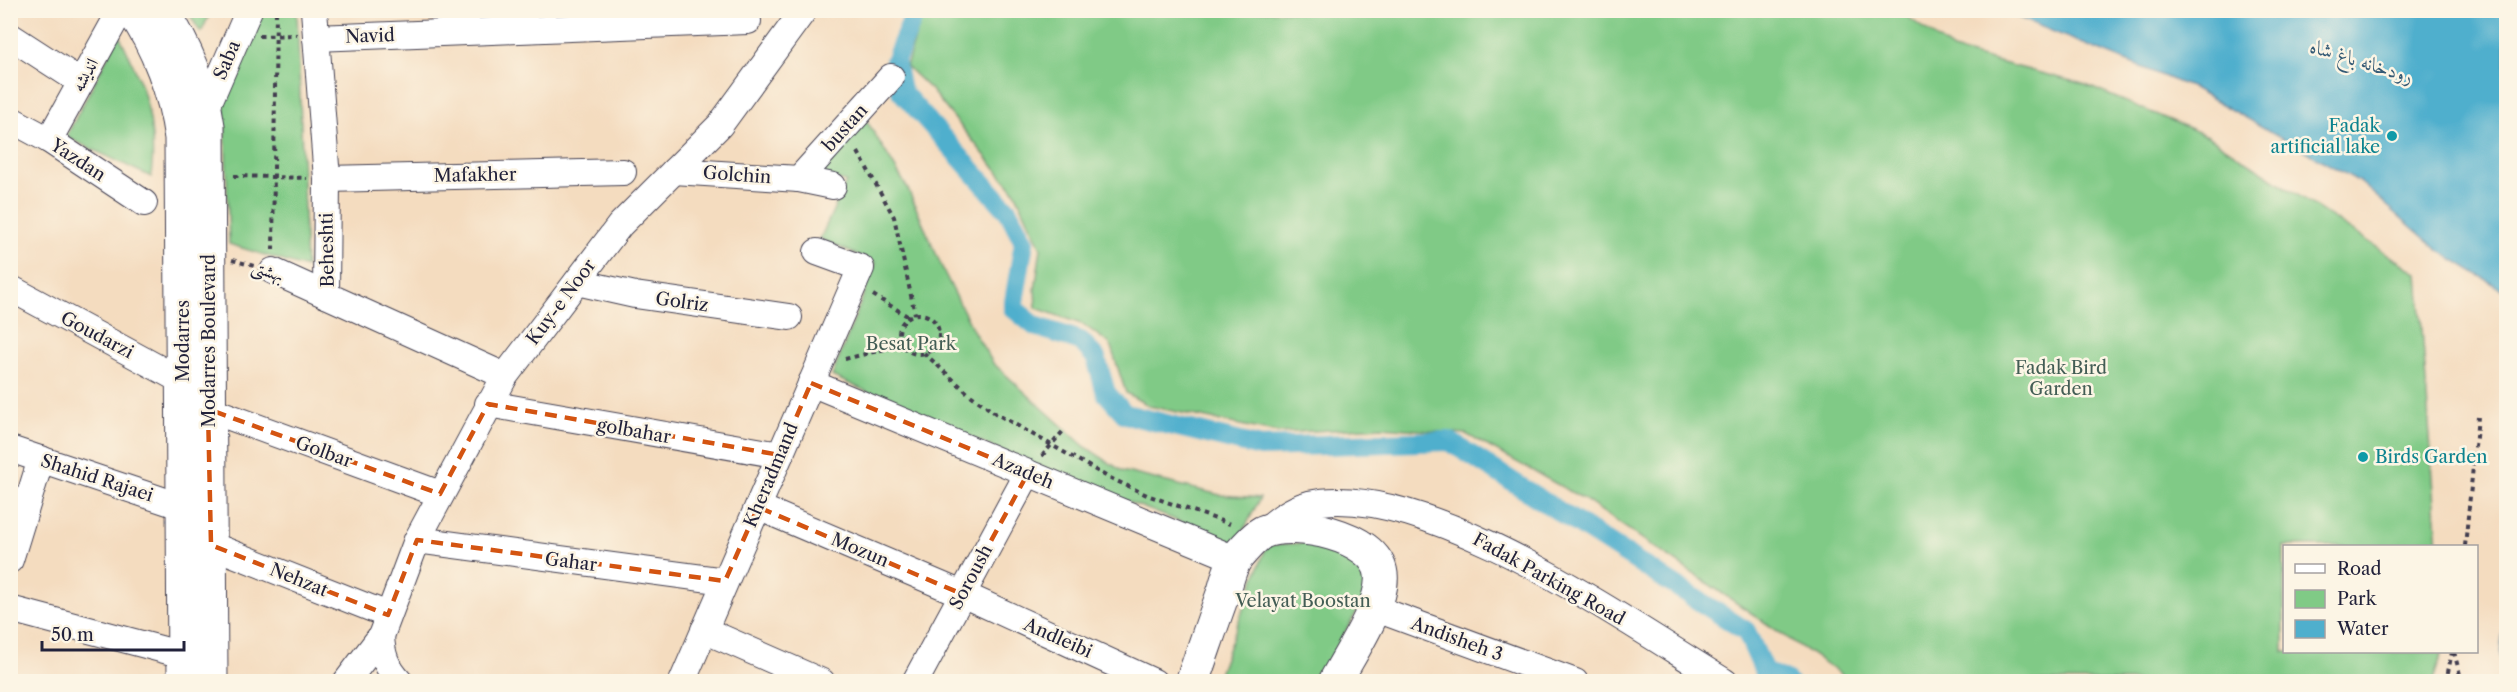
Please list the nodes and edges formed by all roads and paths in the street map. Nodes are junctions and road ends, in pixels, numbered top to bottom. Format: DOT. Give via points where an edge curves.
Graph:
graph roads {
  1 [pos="121,10"];
  2 [pos="132,10"];
  3 [pos="163,10"];
  4 [pos="249,10"];
  5 [pos="276,10"];
  6 [pos="804,10"];
  7 [pos="748,21"];
  8 [pos="316,28"];
  9 [pos="10,36"];
  10 [pos="276,36"];
  11 [pos="237,37"];
  12 [pos="891,77"];
  13 [pos="81,82"];
  14 [pos="206,109"];
  15 [pos="10,119"];
  16 [pos="49,140"];
  17 [pos="858,152"];
  18 [pos="674,171"];
  19 [pos="623,172"];
  20 [pos="209,175"];
  21 [pos="274,177"];
  22 [pos="327,179"];
  23 [pos="799,179"];
  24 [pos="833,186"];
  25 [pos="144,203"];
  26 [pos="817,252"];
  27 [pos="196,254"];
  28 [pos="273,271"];
  29 [pos="857,276"];
  30 [pos="577,282"];
  31 [pos="10,288"];
  32 [pos="326,295"];
  33 [pos="915,314"];
  34 [pos="789,317"];
  35 [pos="909,317"];
  36 [pos="902,345"];
  37 [pos="924,353"];
  38 [pos="815,374"];
  39 [pos="505,376"];
  40 [pos="184,382"];
  41 [pos="488,404"];
  42 [pos="208,409"];
  43 [pos="2478,417"];
  44 [pos="1064,429"];
  45 [pos="1052,444"];
  46 [pos="10,449"];
  47 [pos="780,455"];
  48 [pos="41,459"];
  49 [pos="1028,473"];
  50 [pos="440,494"];
  51 [pos="183,507"];
  52 [pos="758,507"];
  53 [pos="1230,524"];
  54 [pos="1263,532"];
  55 [pos="417,540"];
  56 [pos="211,545"];
  57 [pos="2465,545"];
  58 [pos="1235,559"];
  59 [pos="10,560"];
  60 [pos="725,581"];
  61 [pos="962,594"];
  62 [pos="1374,608"];
  63 [pos="10,609"];
  64 [pos="384,626"];
  65 [pos="704,630"];
  66 [pos="2453,653"];
  67 [pos="2454,653"];
  68 [pos="183,668"];
  69 [pos="1535,675"];
  70 [pos="211,681"];
  71 [pos="346,681"];
  72 [pos="400,681"];
  73 [pos="682,681"];
  74 [pos="822,681"];
  75 [pos="915,681"];
  76 [pos="1154,681"];
  77 [pos="1192,681"];
  78 [pos="1335,681"];
  79 [pos="1575,681"];
  80 [pos="1725,681"];
  81 [pos="2446,681"];
  82 [pos="2462,681"];
  1 -- 13 [label="street, اندیشه"];
  2 -- 27 [label="main road, Modarres" via="160,63 179,125"];
  3 -- 14 [label="main road, Modarres Boulevard" via="197,75"];
  4 -- 11 [label="street, Saba"];
  5 -- 10 [label="path"];
  6 -- 18 [label="street, Kuy-e Noor" via="720,125"];
  7 -- 8 [label="street, Navid"];
  8 -- 10 [label="path"];
  8 -- 22 [label="street, Beheshti"];
  9 -- 13 [label="street"];
  10 -- 11 [label="path"];
  10 -- 21 [label="path"];
  11 -- 14 [label="street, Saba"];
  12 -- 23 [label="street, bustan"];
  13 -- 16 [label="street, اندیشه"];
  14 -- 20 [label="main road, Modarres Boulevard"];
  15 -- 16 [label="street, Yazdan"];
  16 -- 25 [label="street, Yazdan"];
  17 -- 33 [label="path" via="894,217"];
  18 -- 23 [label="street, Golchin"];
  18 -- 30 [label="street, Kuy-e Noor" via="620,225"];
  19 -- 22 [label="street, Mafakher"];
  20 -- 21 [label="path"];
  20 -- 27 [label="main road, Modarres Boulevard"];
  21 -- 22 [label="path"];
  21 -- 28 [label="path"];
  22 -- 32 [label="street, Beheshti"];
  23 -- 24 [label="street, Golchin"];
  26 -- 29 [label="street"];
  27 -- 28 [label="path, بهشتی"];
  27 -- 40 [label="main road, Modarres"];
  27 -- 42 [label="main road, Modarres Boulevard"];
  28 -- 32 [label="street, بهشتی"];
  29 -- 35 [label="path"];
  29 -- 38 [label="street, Kheradmand"];
  30 -- 34 [label="street, Golriz" via="635,295"];
  30 -- 39 [label="street, Kuy-e Noor"];
  31 -- 40 [label="street, Goudarzi"];
  32 -- 39 [label="street, Beheshti"];
  33 -- 35 [label="path"];
  33 -- 37 [label="path" via="927,316 938,330 937,343"];
  35 -- 36 [label="path" via="898,334"];
  36 -- 37 [label="path" via="915,354"];
  36 -- 38 [label="path"];
  37 -- 45 [label="path" via="995,413"];
  38 -- 47 [label="street, Kheradmand"];
  38 -- 49 [label="street, Azadeh"];
  39 -- 41 [label="street, Kuy-e Noor"];
  40 -- 51 [label="main road, Modarres"];
  41 -- 47 [label="street, golbahar"];
  41 -- 50 [label="street, Kuy-e Noor"];
  42 -- 50 [label="street, Golbar"];
  42 -- 56 [label="main road, Modarres Boulevard"];
  43 -- 57 [label="path"];
  44 -- 45 [label="path"];
  45 -- 49 [label="path"];
  45 -- 53 [label="path" via="1147,495"];
  46 -- 48 [label="street, Shahid Rajaei"];
  47 -- 52 [label="street, Kheradmand"];
  48 -- 51 [label="street, Shahid Rajaei"];
  48 -- 59 [label="street"];
  49 -- 58 [label="street, Azadeh"];
  49 -- 61 [label="street, Soroush"];
  50 -- 55 [label="street, Kuy-e Noor"];
  51 -- 68 [label="main road, Modarres"];
  52 -- 60 [label="street, Kheradmand"];
  52 -- 61 [label="street, Mozun"];
  54 -- 58 [label="main road"];
  54 -- 62 [label="main road" via="1315,529 1362,547 1381,572"];
  54 -- 80 [label="street, Fadak Parking Road" via="1286,513 1310,504 1374,505 1415,515 1462,531 1527,563"];
  55 -- 60 [label="street, Gahar"];
  55 -- 64 [label="street, Kuy-e Noor"];
  56 -- 64 [label="street, Nehzat"];
  56 -- 70 [label="main road, Modarres Boulevard"];
  58 -- 77 [label="main road"];
  60 -- 65 [label="street, Kheradmand"];
  61 -- 75 [label="street, Soroush"];
  61 -- 76 [label="street, Andleibi"];
  62 -- 69 [label="street, Andisheh 3"];
  62 -- 78 [label="main road"];
  63 -- 68 [label="street"];
  64 -- 71 [label="street, Kuy-e Noor"];
  64 -- 72 [label="street" via="381,651 387,668"];
  65 -- 73 [label="street, Kheradmand"];
  65 -- 74 [label="street"];
  66 -- 81 [label="path"];
  67 -- 82 [label="path"];
  69 -- 79 [label="street, Andisheh 3"];
}
